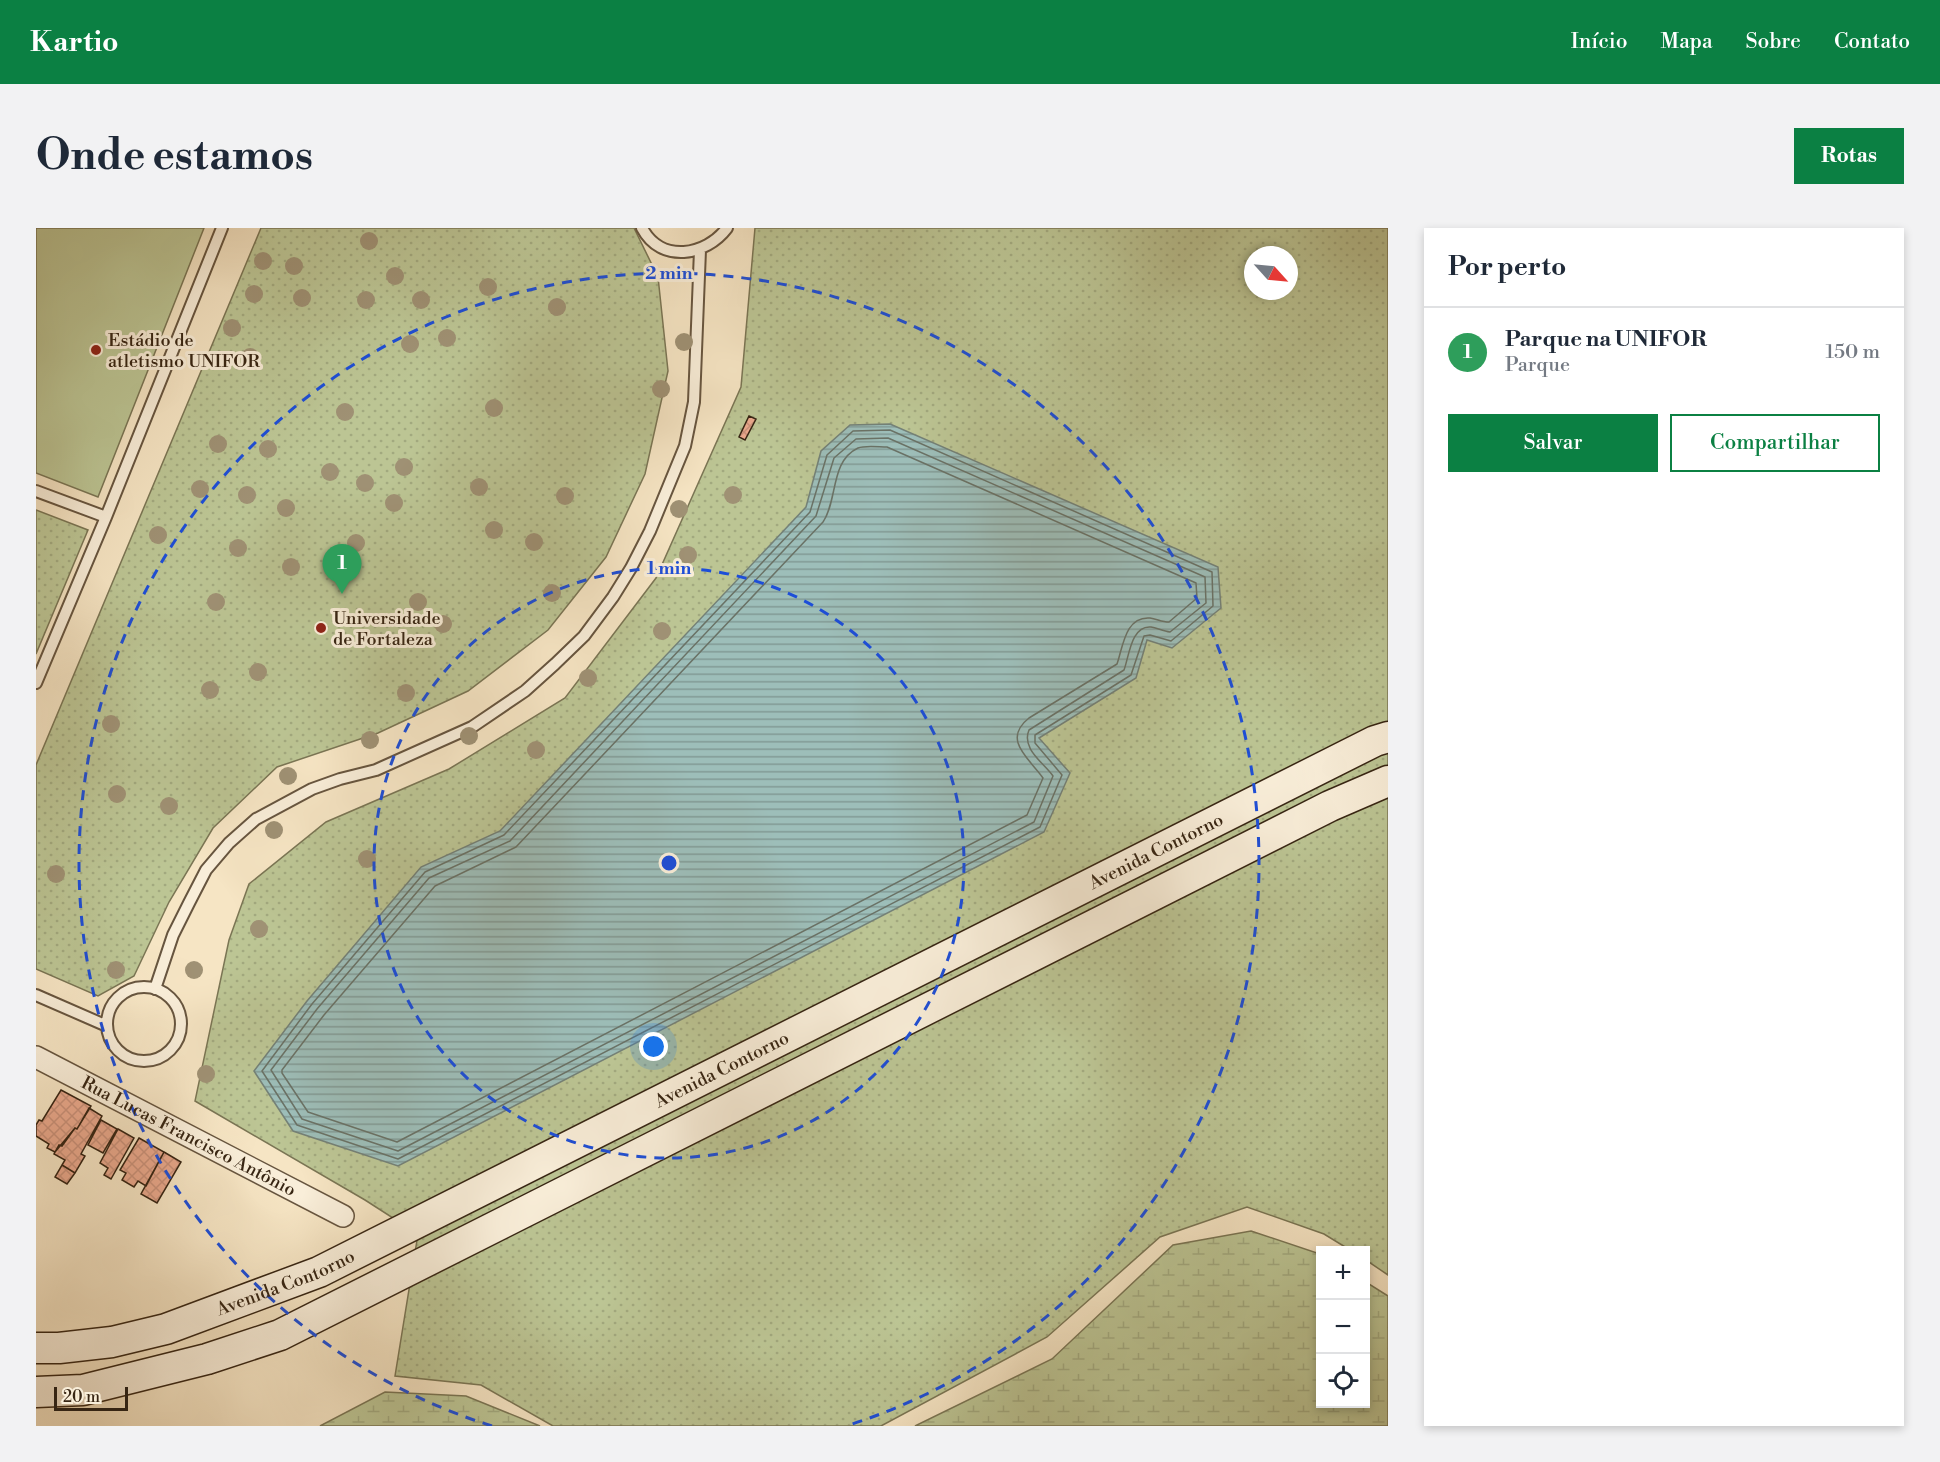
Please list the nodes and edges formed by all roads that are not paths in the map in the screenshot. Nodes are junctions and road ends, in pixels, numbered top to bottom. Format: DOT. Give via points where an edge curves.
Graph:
graph roads {
  1 [pos="222,228"];
  2 [pos="642,228"];
  3 [pos="727,228"];
  4 [pos="700,250"];
  5 [pos="36,491"];
  6 [pos="106,518"];
  7 [pos="36,683"];
  8 [pos="1388,737"];
  9 [pos="1388,781"];
  10 [pos="155,989"];
  11 [pos="36,995"];
  12 [pos="107,1026"];
  13 [pos="36,1057"];
  14 [pos="343,1216"];
  15 [pos="36,1348"];
  16 [pos="36,1392"];
  1 -- 6 [label="lane"];
  2 -- 4 [label="lane" via="657,245 672,252"];
  3 -- 4 [label="lane" via="717,241"];
  4 -- 10 [label="lane" via="694,402 685,446 632,568 607,605 584,636 555,664 525,691 472,727 376,770 312,789 256,819 206,870 173,935"];
  5 -- 6 [label="lane"];
  6 -- 7 [label="lane"];
  8 -- 15 [label="street, Avenida Contorno" via="319,1272 166,1329 112,1342"];
  9 -- 16 [label="street" via="1330,806 280,1335 207,1359 82,1389"];
  10 -- 12 [label="lane" via="144,987 122,994 114,1003"];
  10 -- 12 [label="lane" via="174,1002 181,1024 179,1036 163,1055 152,1060 127,1057 117,1049"];
  11 -- 12 [label="lane"];
  13 -- 14 [label="street, Rua Lucas Francisco Antônio"];
}
